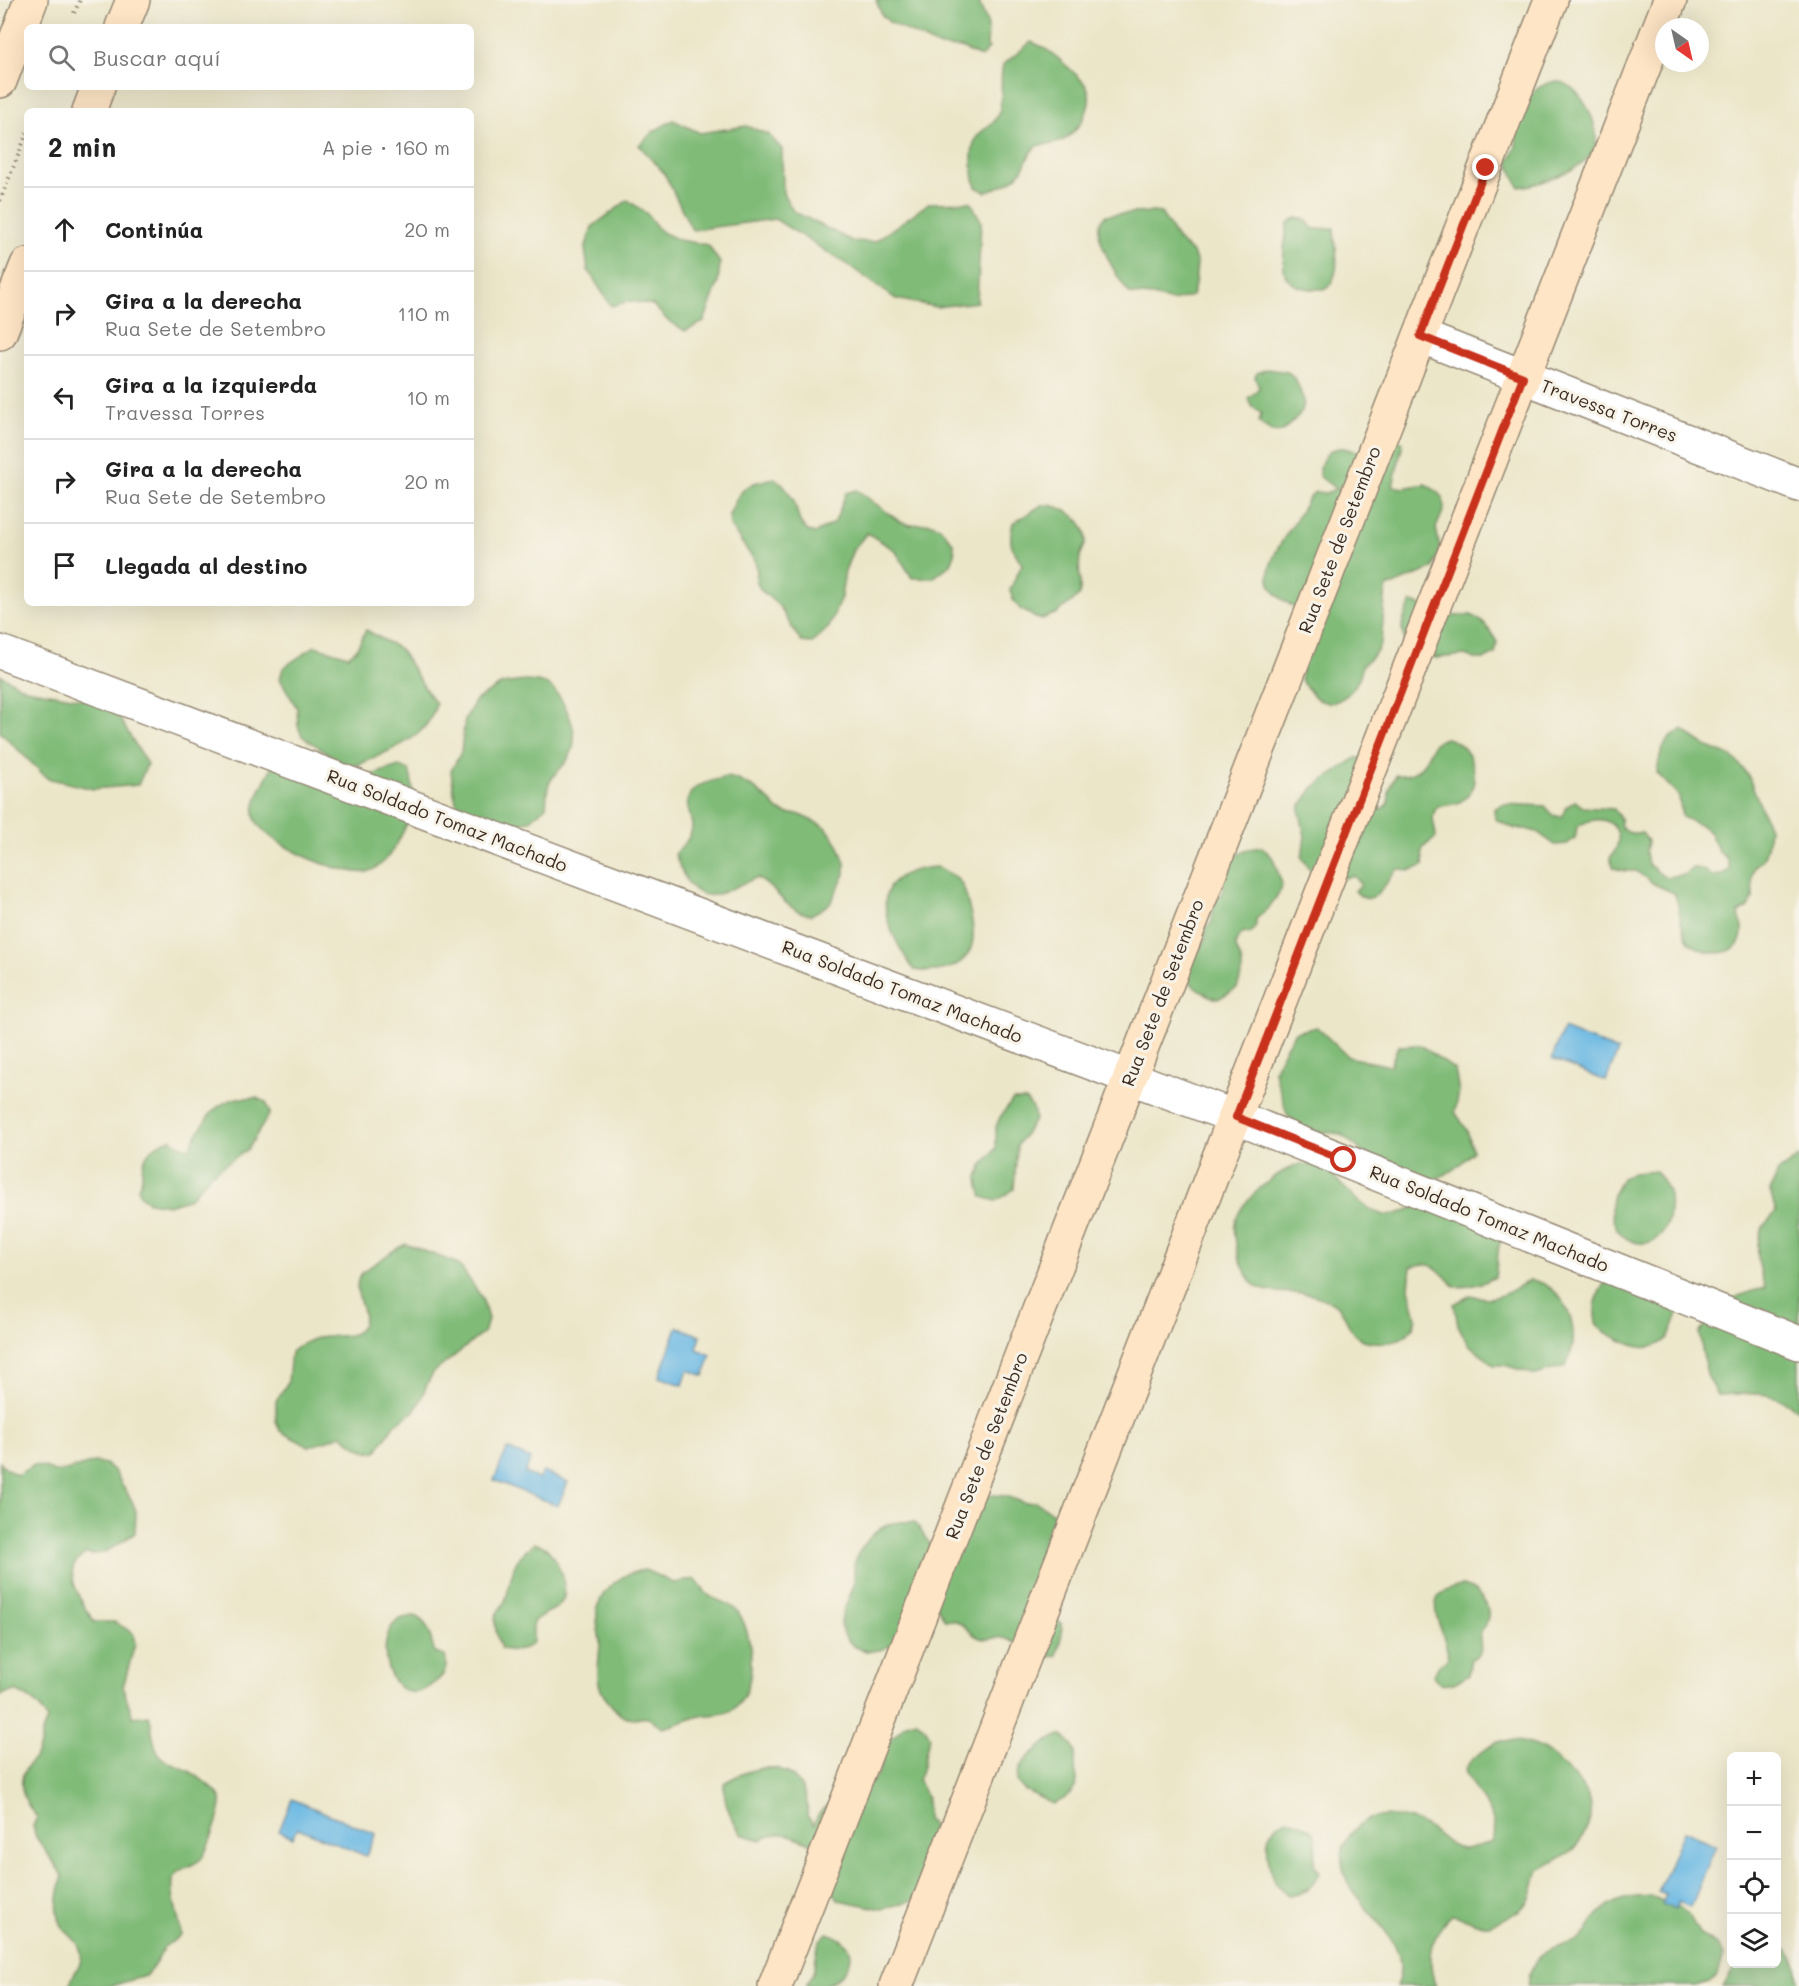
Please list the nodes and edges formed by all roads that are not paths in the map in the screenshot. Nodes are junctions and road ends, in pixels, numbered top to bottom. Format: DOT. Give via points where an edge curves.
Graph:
graph roads {
  1 [pos="31,0"];
  2 [pos="133,0"];
  3 [pos="1551,0"];
  4 [pos="1670,0"];
  5 [pos="123,24"];
  6 [pos="0,81"];
  7 [pos="97,90"];
  8 [pos="90,108"];
  9 [pos="24,273"];
  10 [pos="0,333"];
  11 [pos="1420,336"];
  12 [pos="1523,377"];
  13 [pos="1799,485"];
  14 [pos="0,652"];
  15 [pos="1130,1078"];
  16 [pos="1236,1117"];
  17 [pos="1799,1343"];
  18 [pos="776,1986"];
  19 [pos="896,1986"];
  1 -- 6 [label="main road"];
  2 -- 5 [label="main road"];
  3 -- 11 [label="main road, Rua Sete de Setembro"];
  4 -- 12 [label="main road"];
  7 -- 8 [label="main road"];
  9 -- 10 [label="main road"];
  11 -- 12 [label="street, Travessa Torres"];
  11 -- 15 [label="main road, Rua Sete de Setembro"];
  12 -- 13 [label="street, Travessa Torres"];
  12 -- 16 [label="main road"];
  14 -- 15 [label="street, Rua Soldado Tomaz Machado"];
  15 -- 16 [label="street, Rua Soldado Tomaz Machado"];
  15 -- 18 [label="main road, Rua Sete de Setembro"];
  16 -- 17 [label="street, Rua Soldado Tomaz Machado"];
  16 -- 19 [label="main road"];
}
